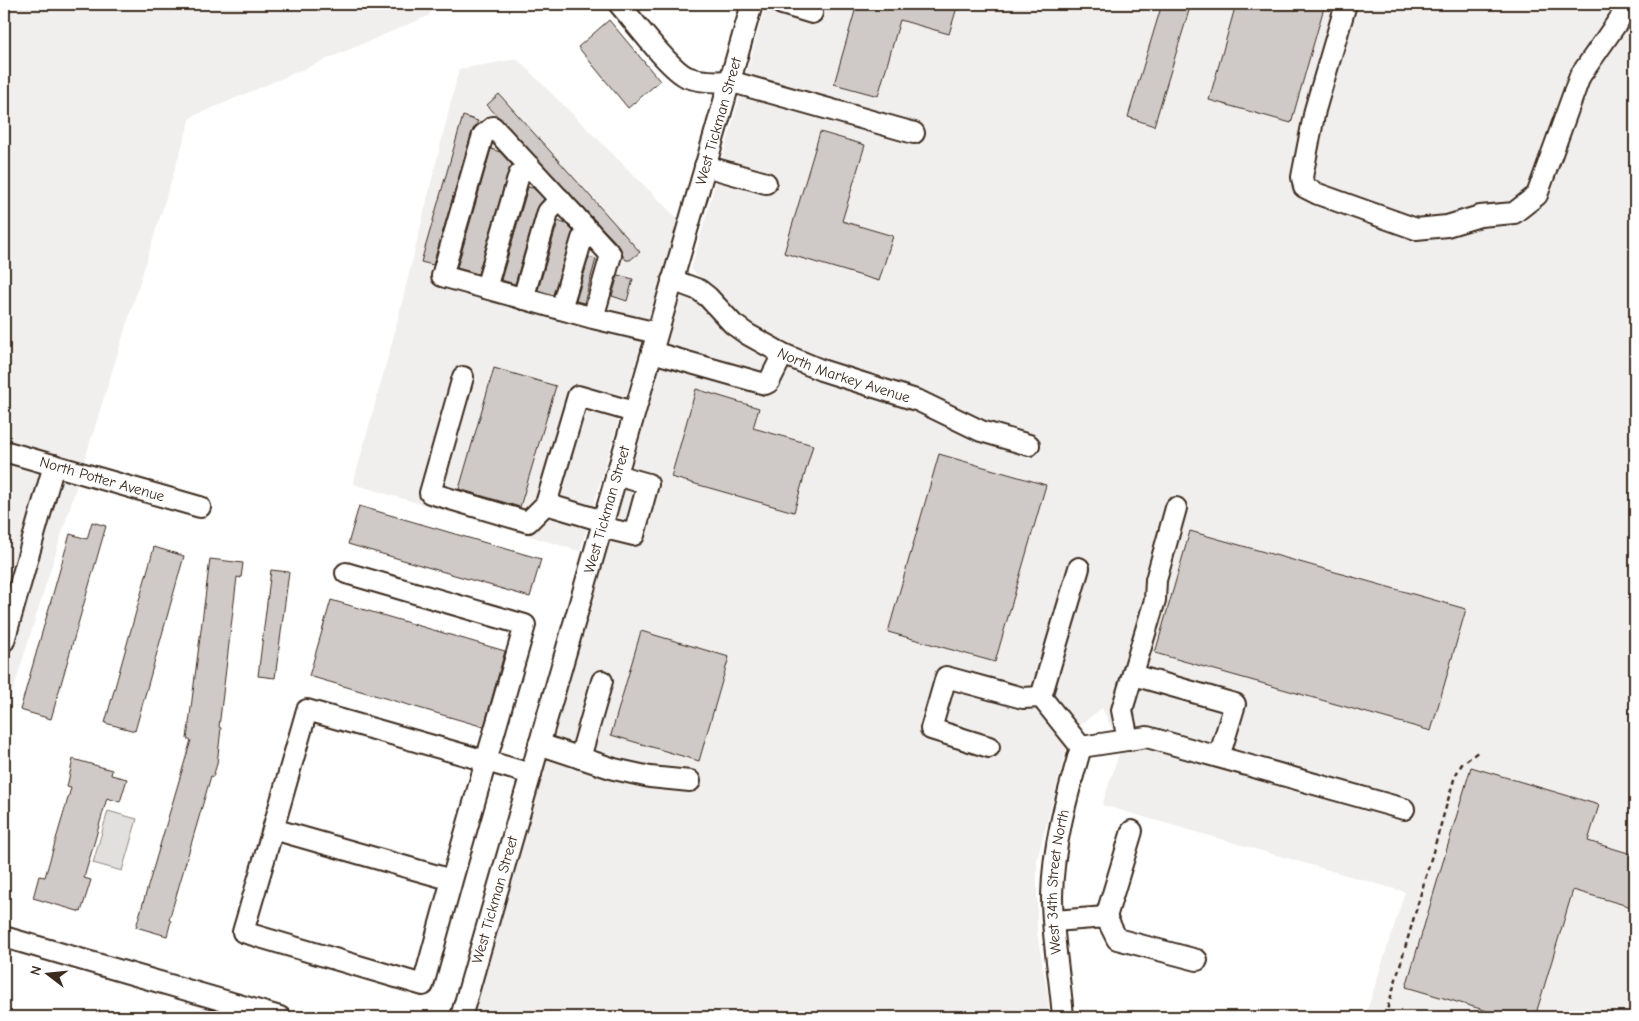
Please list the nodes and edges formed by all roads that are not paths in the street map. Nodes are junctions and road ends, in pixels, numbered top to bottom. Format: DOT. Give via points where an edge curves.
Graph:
graph roads {
  1 [pos="619,4"];
  2 [pos="752,4"];
  3 [pos="782,4"];
  4 [pos="1346,4"];
  5 [pos="1630,4"];
  6 [pos="812,13"];
  7 [pos="729,81"];
  8 [pos="914,133"];
  9 [pos="530,166"];
  10 [pos="705,166"];
  11 [pos="766,183"];
  12 [pos="560,199"];
  13 [pos="590,232"];
  14 [pos="672,280"];
  15 [pos="486,288"];
  16 [pos="523,298"];
  17 [pos="561,309"];
  18 [pos="593,318"];
  19 [pos="654,342"];
  20 [pos="783,354"];
  21 [pos="463,377"];
  22 [pos="634,412"];
  23 [pos="1030,445"];
  24 [pos="4,451"];
  25 [pos="54,465"];
  26 [pos="616,475"];
  27 [pos="546,504"];
  28 [pos="200,507"];
  29 [pos="1176,508"];
  30 [pos="602,524"];
  31 [pos="1079,568"];
  32 [pos="346,573"];
  33 [pos="4,641"];
  34 [pos="1133,675"];
  35 [pos="602,681"];
  36 [pos="1041,697"];
  37 [pos="1128,740"];
  38 [pos="539,744"];
  39 [pos="989,747"];
  40 [pos="1081,747"];
  41 [pos="1219,757"];
  42 [pos="580,758"];
  43 [pos="486,761"];
  44 [pos="530,774"];
  45 [pos="690,781"];
  46 [pos="1404,809"];
  47 [pos="273,829"];
  48 [pos="1132,831"];
  49 [pos="452,880"];
  50 [pos="1106,917"];
  51 [pos="1054,921"];
  52 [pos="4,937"];
  53 [pos="1196,960"];
  54 [pos="280,1017"];
  55 [pos="461,1017"];
  56 [pos="1063,1017"];
  1 -- 7 [label="street" via="672,66 686,76 707,82"];
  2 -- 7 [label="street, West Tickman Street"];
  3 -- 6 [label="street"];
  4 -- 5 [label="street" via="1315,110 1302,177 1304,187 1416,229 1447,226 1480,216 1514,213 1537,195 1580,76"];
  7 -- 8 [label="street"];
  7 -- 10 [label="street, West Tickman Street"];
  9 -- 12 [label="street"];
  9 -- 15 [label="street" via="519,175"];
  9 -- 15 [label="street" via="493,127 483,135 442,276"];
  10 -- 11 [label="street"];
  10 -- 14 [label="street, West Tickman Street"];
  12 -- 13 [label="street"];
  12 -- 16 [label="street" via="548,212"];
  13 -- 17 [label="street" via="582,239"];
  13 -- 18 [label="street" via="611,255"];
  14 -- 19 [label="street, West Tickman Street"];
  14 -- 20 [label="street, North Markey Avenue" via="699,290 740,329"];
  15 -- 16 [label="street"];
  16 -- 17 [label="street"];
  17 -- 18 [label="street"];
  18 -- 19 [label="street"];
  19 -- 20 [label="street" via="765,384 770,382"];
  19 -- 22 [label="street, West Tickman Street"];
  20 -- 23 [label="street, North Markey Avenue" via="821,370 919,401 981,431"];
  21 -- 27 [label="street" via="430,492 528,522"];
  22 -- 26 [label="street, West Tickman Street"];
  22 -- 27 [label="street" via="578,396"];
  24 -- 25 [label="street, North Potter Avenue"];
  25 -- 28 [label="street, North Potter Avenue"];
  25 -- 33 [label="street"];
  26 -- 30 [label="street, West Tickman Street"];
  26 -- 30 [label="street" via="648,484 634,536"];
  27 -- 30 [label="street"];
  29 -- 34 [label="street" via="1156,580 1155,600"];
  30 -- 38 [label="street, West Tickman Street"];
  31 -- 36 [label="street"];
  32 -- 43 [label="street" via="525,625"];
  34 -- 37 [label="street" via="1122,710"];
  34 -- 41 [label="street" via="1235,704"];
  35 -- 42 [label="street"];
  36 -- 39 [label="street" via="1023,698 946,677 931,729"];
  36 -- 40 [label="street"];
  37 -- 40 [label="street"];
  37 -- 41 [label="street" via="1147,737"];
  38 -- 42 [label="street"];
  38 -- 44 [label="street, West Tickman Street"];
  40 -- 51 [label="street, West 34th Street North" via="1057,844 1052,898"];
  41 -- 46 [label="street"];
  42 -- 45 [label="street" via="650,777"];
  43 -- 44 [label="street"];
  43 -- 47 [label="street" via="307,710"];
  43 -- 49 [label="street"];
  44 -- 55 [label="street, West Tickman Street"];
  47 -- 49 [label="street"];
  47 -- 49 [label="street" via="243,932 423,984"];
  48 -- 50 [label="street"];
  50 -- 51 [label="street"];
  50 -- 53 [label="street" via="1117,939"];
  51 -- 56 [label="street, West 34th Street North"];
  52 -- 54 [label="street"];
}
